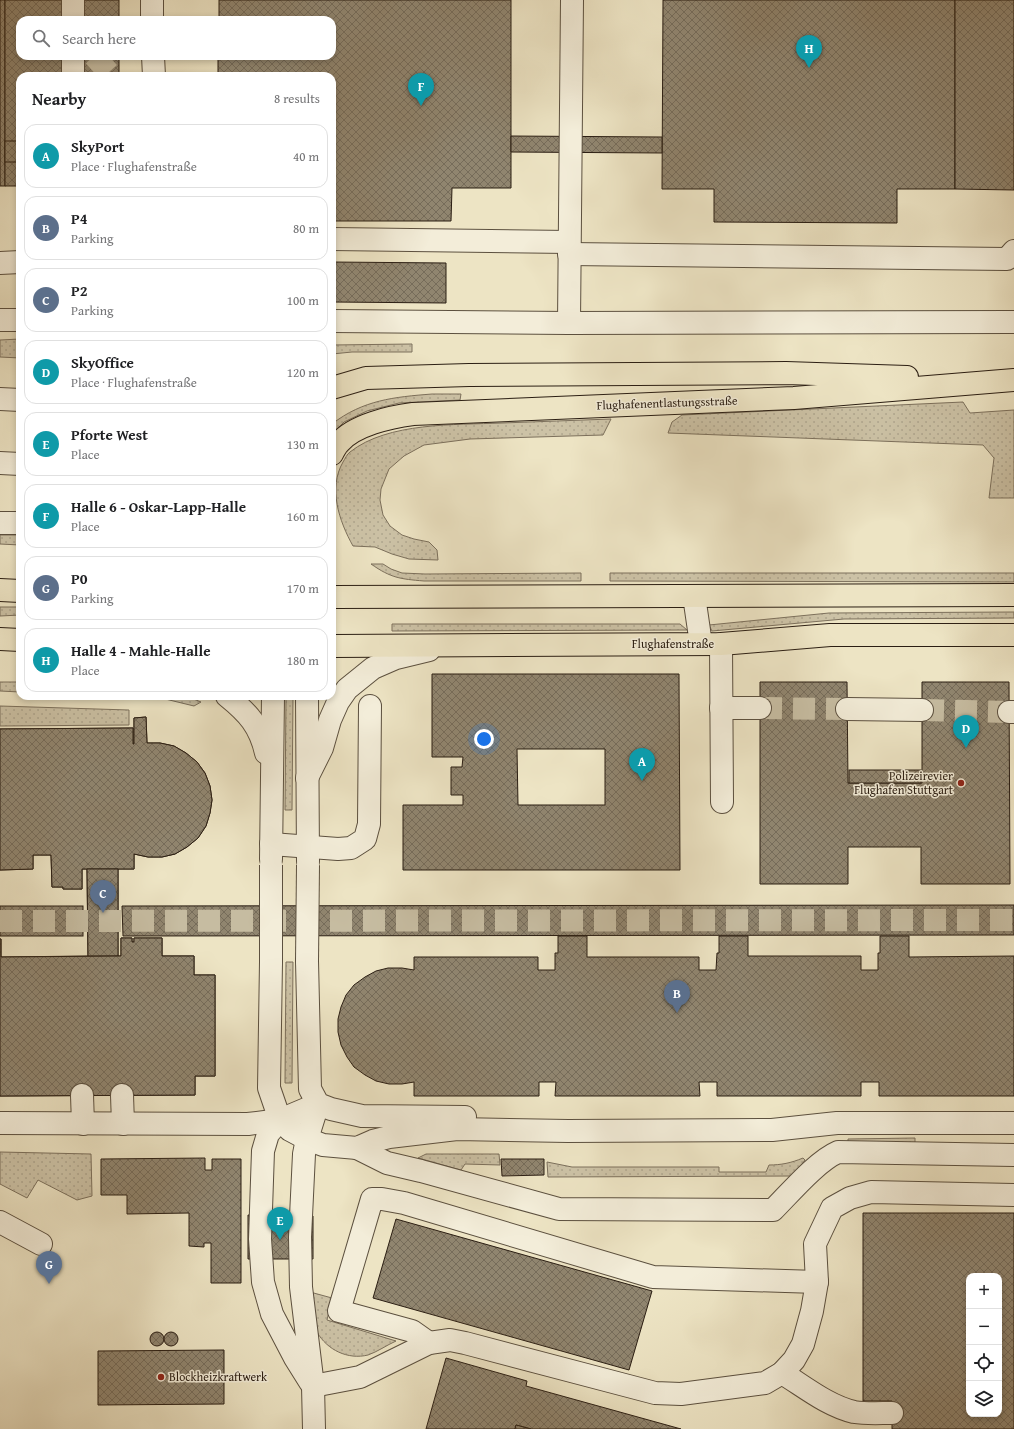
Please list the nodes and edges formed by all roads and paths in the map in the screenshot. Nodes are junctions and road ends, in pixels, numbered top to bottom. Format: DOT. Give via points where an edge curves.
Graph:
graph roads {
  1 [pos="73,0"];
  2 [pos="152,0"];
  3 [pos="572,0"];
  4 [pos="73,16"];
  5 [pos="152,16"];
  6 [pos="73,60"];
  7 [pos="153,60"];
  8 [pos="73,72"];
  9 [pos="154,72"];
  10 [pos="336,239"];
  11 [pos="569,248"];
  12 [pos="1014,251"];
  13 [pos="16,262"];
  14 [pos="0,263"];
  15 [pos="0,320"];
  16 [pos="16,320"];
  17 [pos="336,321"];
  18 [pos="1014,322"];
  19 [pos="569,323"];
  20 [pos="1014,380"];
  21 [pos="336,387"];
  22 [pos="0,400"];
  23 [pos="16,400"];
  24 [pos="336,447"];
  25 [pos="0,463"];
  26 [pos="16,464"];
  27 [pos="0,522"];
  28 [pos="16,523"];
  29 [pos="0,590"];
  30 [pos="16,591"];
  31 [pos="694,596"];
  32 [pos="1014,596"];
  33 [pos="336,597"];
  34 [pos="1014,635"];
  35 [pos="0,639"];
  36 [pos="16,640"];
  37 [pos="711,644"];
  38 [pos="336,646"];
  39 [pos="446,646"];
  40 [pos="232,700"];
  41 [pos="273,700"];
  42 [pos="307,700"];
  43 [pos="370,706"];
  44 [pos="721,708"];
  45 [pos="760,708"];
  46 [pos="848,709"];
  47 [pos="922,710"];
  48 [pos="271,776"];
  49 [pos="307,778"];
  50 [pos="722,802"];
  51 [pos="271,854"];
  52 [pos="308,855"];
  53 [pos="82,1095"];
  54 [pos="122,1095"];
  55 [pos="318,1104"];
  56 [pos="280,1120"];
  57 [pos="0,1123"];
  58 [pos="1014,1123"];
  59 [pos="83,1124"];
  60 [pos="123,1124"];
  61 [pos="568,1130"];
  62 [pos="307,1139"];
  63 [pos="357,1148"];
  64 [pos="1014,1155"];
  65 [pos="1014,1195"];
  66 [pos="0,1222"];
  67 [pos="42,1244"];
  68 [pos="817,1282"];
  69 [pos="429,1343"];
  70 [pos="782,1373"];
  71 [pos="313,1386"];
  72 [pos="892,1413"];
  73 [pos="314,1429"];
  1 -- 4 [label="street"];
  2 -- 5 [label="street"];
  3 -- 11 [label="street"];
  6 -- 8 [label="street"];
  7 -- 9 [label="street"];
  10 -- 11 [label="street"];
  11 -- 12 [label="street" via="1007,259"];
  11 -- 19 [label="street"];
  13 -- 14 [label="street"];
  15 -- 16 [label="street"];
  17 -- 19 [label="street"];
  18 -- 19 [label="street"];
  20 -- 21 [label="main road, Flughafenentlastungsstraße" via="786,373 469,375 366,378"];
  20 -- 24 [label="main road, Flughafenentlastungsstraße" via="794,398 413,414 372,423 339,442"];
  22 -- 23 [label="street"];
  25 -- 26 [label="street"];
  27 -- 28 [label="street"];
  29 -- 30 [label="main road"];
  31 -- 32 [label="main road"];
  31 -- 33 [label="main road"];
  31 -- 37 [label="street"];
  34 -- 37 [label="main road, Flughafenstraße" via="830,635"];
  35 -- 36 [label="main road"];
  37 -- 39 [label="main road, Flughafenstraße"];
  37 -- 44 [label="street"];
  38 -- 39 [label="main road, Flughafenstraße"];
  39 -- 49 [label="street" via="396,658 373,668 347,689 338,702 322,748"];
  40 -- 48 [label="street" via="256,724"];
  41 -- 48 [label="street"];
  42 -- 49 [label="street"];
  43 -- 52 [label="street" via="369,824 365,839 351,848"];
  44 -- 45 [label="street"];
  44 -- 50 [label="street"];
  46 -- 47 [label="street"];
  48 -- 51 [label="street"];
  49 -- 52 [label="street"];
  51 -- 52 [label="street"];
  51 -- 56 [label="street, bridge" via="269,1088"];
  52 -- 55 [label="street, bridge" via="310,1089"];
  53 -- 59 [label="street"];
  54 -- 60 [label="street"];
  55 -- 56 [label="street"];
  55 -- 61 [label="street" via="332,1110 362,1116 536,1117"];
  55 -- 62 [label="street"];
  56 -- 60 [label="street" via="248,1124"];
  56 -- 62 [label="street" via="290,1130"];
  56 -- 71 [label="street" via="268,1134 263,1151 260,1239 263,1282 272,1314 284,1339"];
  57 -- 59 [label="street"];
  58 -- 61 [label="street" via="837,1123 772,1130"];
  59 -- 60 [label="street"];
  61 -- 63 [label="street" via="457,1129 389,1137"];
  62 -- 63 [label="street" via="323,1145"];
  62 -- 71 [label="street" via="301,1208 301,1287"];
  63 -- 64 [label="street" via="387,1163 421,1170 559,1209 773,1210 819,1164 838,1152"];
  65 -- 68 [label="street" via="871,1192 850,1198 832,1208 815,1244"];
  66 -- 67 [label="street"];
  68 -- 69 [label="street" via="653,1277 404,1203 372,1199 339,1311 412,1331"];
  68 -- 70 [label="street" via="803,1344 794,1360"];
  69 -- 70 [label="street" via="450,1340 465,1343 655,1393 682,1394 766,1383"];
  69 -- 71 [label="street" via="360,1377"];
  70 -- 72 [label="street" via="844,1409"];
  71 -- 73 [label="street"];
}
